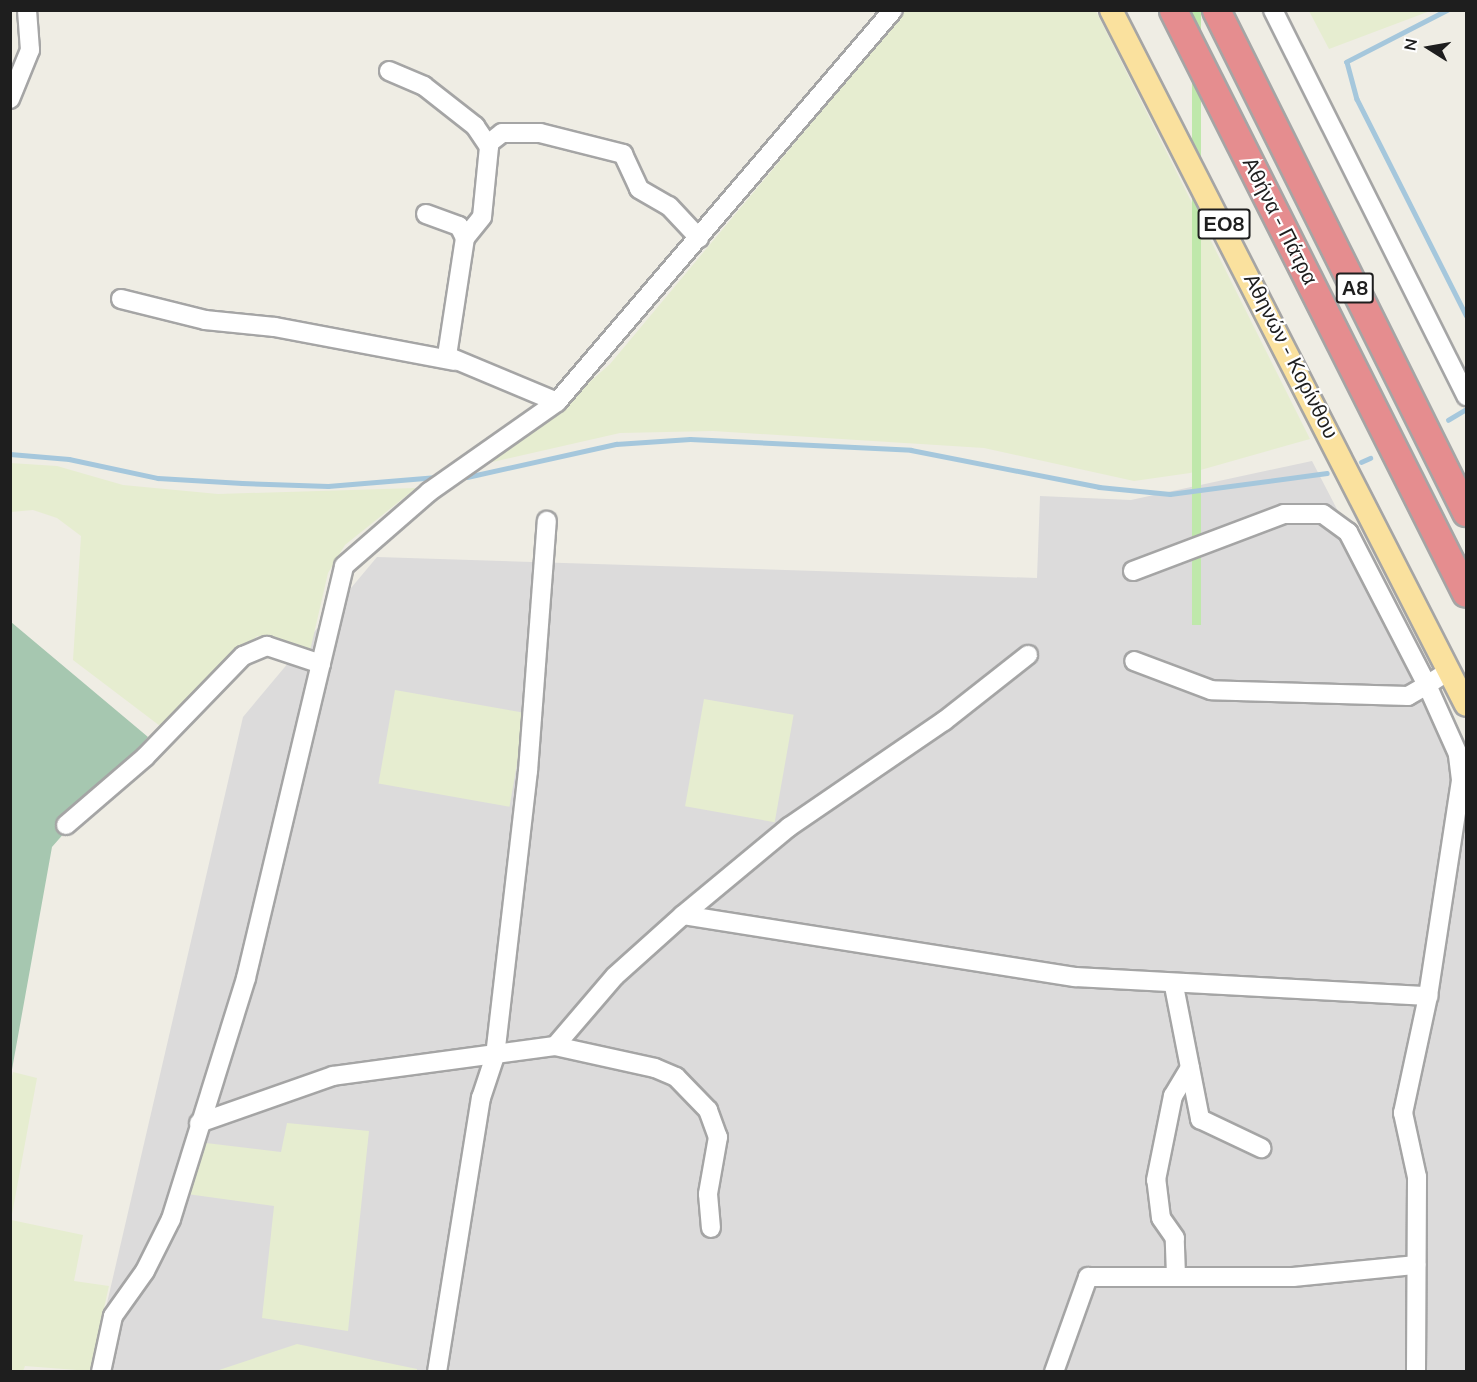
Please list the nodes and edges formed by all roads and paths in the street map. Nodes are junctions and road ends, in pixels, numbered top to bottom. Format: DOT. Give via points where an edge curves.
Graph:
graph roads {
  1 [pos="27,10"];
  2 [pos="893,10"];
  3 [pos="1111,10"];
  4 [pos="1173,10"];
  5 [pos="1216,10"];
  6 [pos="1273,10"];
  7 [pos="389,71"];
  8 [pos="10,99"];
  9 [pos="488,144"];
  10 [pos="426,214"];
  11 [pos="465,238"];
  12 [pos="699,238"];
  13 [pos="121,299"];
  14 [pos="455,361"];
  15 [pos="1466,395"];
  16 [pos="556,402"];
  17 [pos="1467,512"];
  18 [pos="547,521"];
  19 [pos="1133,571"];
  20 [pos="1467,593"];
  21 [pos="1028,655"];
  22 [pos="1134,661"];
  23 [pos="321,664"];
  24 [pos="1450,670"];
  25 [pos="1427,685"];
  26 [pos="1467,705"];
  27 [pos="66,825"];
  28 [pos="683,915"];
  29 [pos="1174,986"];
  30 [pos="1428,996"];
  31 [pos="555,1046"];
  32 [pos="495,1056"];
  33 [pos="1190,1068"];
  34 [pos="199,1123"];
  35 [pos="1261,1148"];
  36 [pos="711,1228"];
  37 [pos="1416,1265"];
  38 [pos="1176,1276"];
  39 [pos="101,1371"];
  40 [pos="436,1371"];
  41 [pos="1054,1371"];
  42 [pos="1416,1371"];
  1 -- 8 [label="street" via="30,50"];
  2 -- 12 [label="street"];
  3 -- 24 [label="main road, Αθηνών - Κορίνθου / ΕΟ8"];
  4 -- 20 [label="highway, Αθήνα - Πάτρα / Α8"];
  5 -- 17 [label="highway, Αθήνα - Πάτρα / Α8"];
  6 -- 15 [label="street"];
  7 -- 9 [label="street" via="424,86 475,126"];
  9 -- 11 [label="street" via="482,217"];
  9 -- 12 [label="street" via="502,133 540,133 623,154 639,189 669,206"];
  10 -- 11 [label="street" via="459,226"];
  11 -- 14 [label="street" via="446,345 447,356"];
  12 -- 16 [label="street"];
  13 -- 14 [label="street" via="205,321 276,327"];
  14 -- 16 [label="street"];
  16 -- 23 [label="street" via="429,492 344,566"];
  18 -- 32 [label="street" via="528,771"];
  19 -- 25 [label="street" via="1284,514 1323,513 1348,532"];
  21 -- 28 [label="street" via="944,721 789,827"];
  22 -- 25 [label="street" via="1211,690 1408,696"];
  23 -- 27 [label="street" via="267,646 243,656 145,757"];
  23 -- 34 [label="street" via="272,883"];
  24 -- 25 [label="street"];
  24 -- 26 [label="main road, Αθηνών - Κορίνθου / ΕΟ8"];
  25 -- 30 [label="street" via="1461,768"];
  28 -- 29 [label="street" via="970,963"];
  28 -- 31 [label="street" via="615,976"];
  29 -- 30 [label="street"];
  29 -- 33 [label="street"];
  30 -- 37 [label="street" via="1403,1113 1417,1177"];
  31 -- 32 [label="street"];
  31 -- 36 [label="street" via="655,1068 676,1077 708,1110 718,1137 708,1194"];
  32 -- 34 [label="street" via="396,1064 333,1076"];
  32 -- 40 [label="street" via="481,1098"];
  33 -- 35 [label="street" via="1205,1125"];
  33 -- 38 [label="street" via="1173,1096 1156,1180 1161,1218 1175,1238"];
  34 -- 39 [label="street" via="159,1246 113,1316"];
  37 -- 38 [label="street" via="1293,1277"];
  37 -- 42 [label="street"];
  38 -- 41 [label="street" via="1088,1277"];
}
